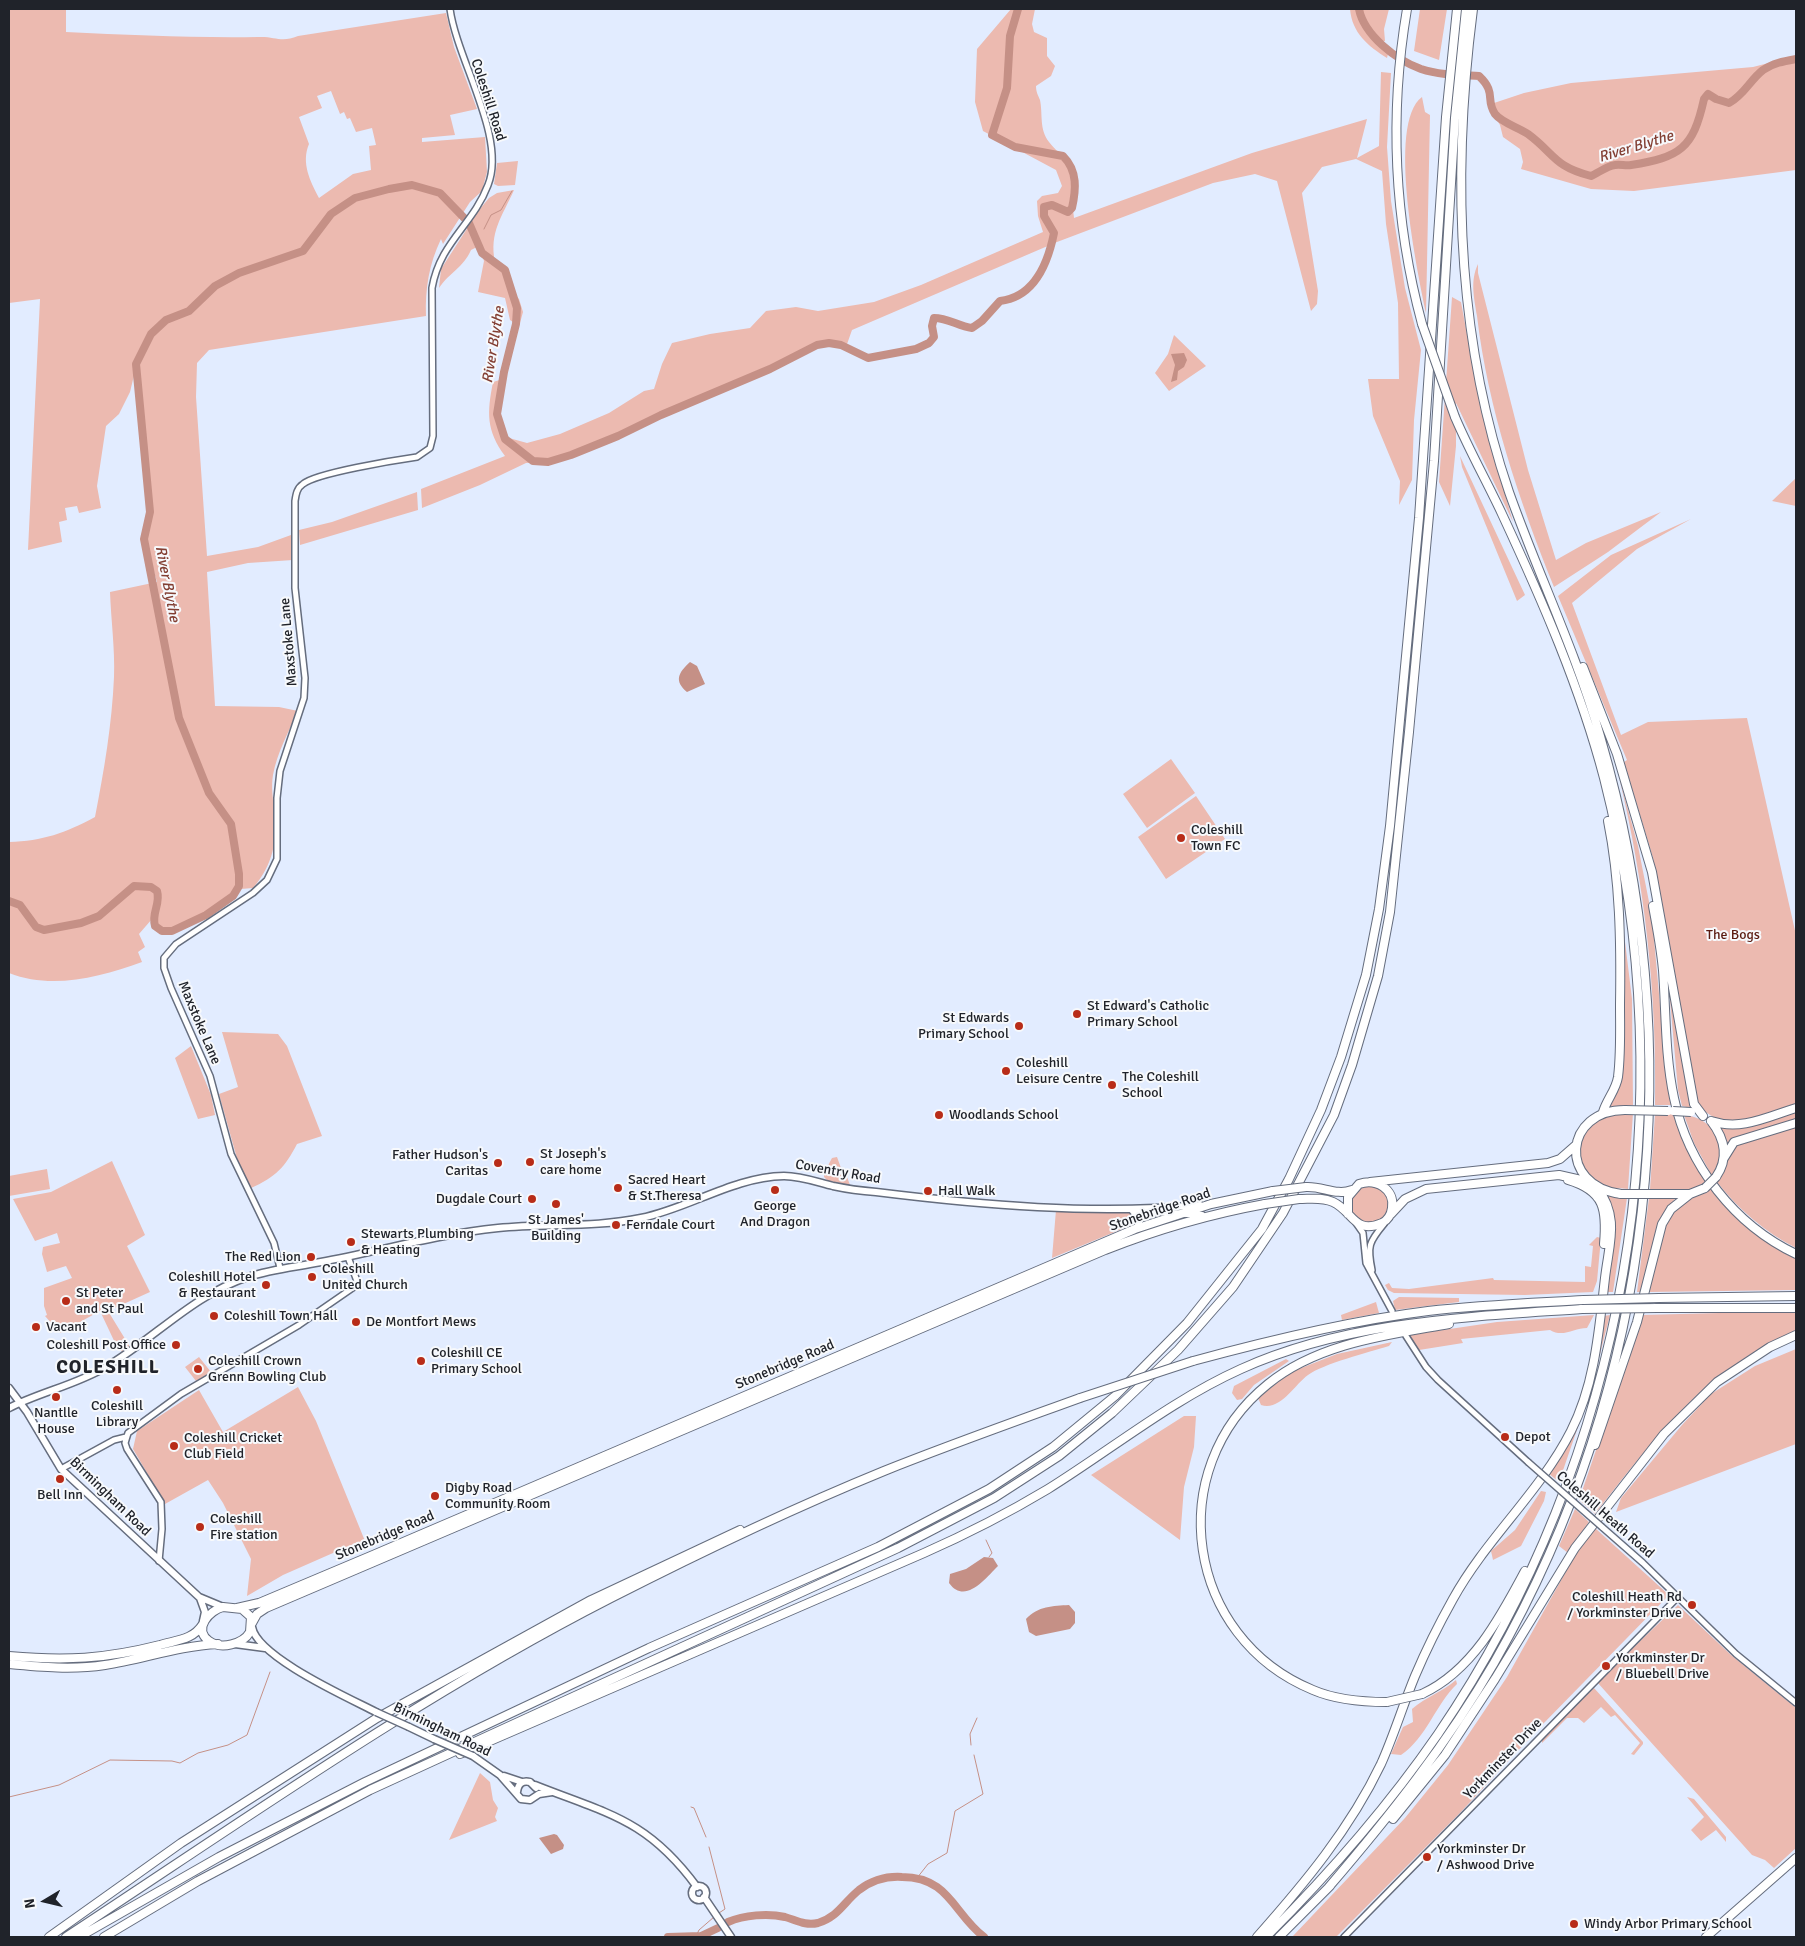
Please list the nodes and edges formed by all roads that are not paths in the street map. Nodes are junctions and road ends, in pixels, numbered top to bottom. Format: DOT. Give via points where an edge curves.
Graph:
graph roads {
  1 [pos="450,9"];
  2 [pos="1407,9"];
  3 [pos="1457,9"];
  4 [pos="1466,9"];
  5 [pos="1473,9"];
  6 [pos="1463,65"];
  7 [pos="1461,92"];
  8 [pos="482,198"];
  9 [pos="1527,540"];
  10 [pos="1568,668"];
  11 [pos="1644,845"];
  12 [pos="1796,1108"];
  13 [pos="1603,1112"];
  14 [pos="1703,1116"];
  15 [pos="1711,1121"];
  16 [pos="1796,1123"];
  17 [pos="1576,1145"];
  18 [pos="1724,1158"];
  19 [pos="1527,1179"];
  20 [pos="1370,1182"];
  21 [pos="1590,1182"];
  22 [pos="1597,1188"];
  23 [pos="1352,1190"];
  24 [pos="1690,1194"];
  25 [pos="1211,1204"];
  26 [pos="1131,1209"];
  27 [pos="1215,1214"];
  28 [pos="1348,1214"];
  29 [pos="1390,1214"];
  30 [pos="1174,1215"];
  31 [pos="1385,1221"];
  32 [pos="1356,1223"];
  33 [pos="1135,1229"];
  34 [pos="1796,1254"];
  35 [pos="348,1257"];
  36 [pos="280,1268"];
  37 [pos="1372,1273"];
  38 [pos="1796,1296"];
  39 [pos="1796,1308"];
  40 [pos="1392,1311"];
  41 [pos="1498,1315"];
  42 [pos="1599,1326"];
  43 [pos="1796,1335"];
  44 [pos="1406,1336"];
  45 [pos="9,1388"];
  46 [pos="20,1402"];
  47 [pos="9,1408"];
  48 [pos="126,1437"];
  49 [pos="61,1469"];
  50 [pos="1578,1485"];
  51 [pos="765,1522"];
  52 [pos="1549,1525"];
  53 [pos="159,1561"];
  54 [pos="199,1597"];
  55 [pos="1678,1597"];
  56 [pos="223,1607"];
  57 [pos="237,1608"];
  58 [pos="203,1622"];
  59 [pos="252,1624"];
  60 [pos="218,1644"];
  61 [pos="234,1644"];
  62 [pos="268,1650"];
  63 [pos="9,1656"];
  64 [pos="9,1664"];
  65 [pos="1796,1703"];
  66 [pos="500,1775"];
  67 [pos="522,1782"];
  68 [pos="535,1785"];
  69 [pos="370,1790"];
  70 [pos="517,1792"];
  71 [pos="554,1792"];
  72 [pos="533,1798"];
  73 [pos="1796,1858"];
  74 [pos="1796,1864"];
  75 [pos="175,1866"];
  76 [pos="697,1887"];
  77 [pos="1328,1888"];
  78 [pos="704,1897"];
  79 [pos="49,1937"];
  80 [pos="66,1937"];
  81 [pos="78,1937"];
  82 [pos="104,1937"];
  83 [pos="731,1937"];
  84 [pos="1257,1937"];
  85 [pos="1266,1937"];
  86 [pos="1279,1937"];
  87 [pos="1344,1937"];
  88 [pos="1706,1937"];
  89 [pos="1713,1937"];
  1 -- 8 [label="street, Coleshill Road" via="456,38 491,140 492,170"];
  2 -- 10 [label="highway, bridge" via="1401,49 1395,158 1408,269 1422,324 1455,417 1537,589"];
  3 -- 81 [label="highway" via="1450,64 1419,518 1379,909 1366,975 1341,1057 1290,1179 1262,1230 1187,1323 1115,1396 1053,1447 989,1489 878,1546 657,1644 365,1782 219,1857"];
  4 -- 6 [label="highway"];
  5 -- 6 [label="highway"];
  6 -- 7 [label="highway"];
  7 -- 9 [label="highway" via="1460,232 1474,357 1494,443"];
  7 -- 69 [label="highway" via="1434,461 1390,912 1378,976 1334,1115 1267,1239 1214,1311 1135,1392 1082,1438 994,1498 898,1548"];
  8 -- 36 [label="street, Maxstoke Lane" via="437,266 432,288 434,436 430,448 417,457 322,476 303,483 298,490 295,501 295,588 304,698 280,771 277,852 273,869 253,893 176,944 164,958 171,988 214,1089 231,1154 274,1243"];
  9 -- 11 [label="highway" via="1582,664 1617,754"];
  9 -- 50 [label="highway" via="1580,673 1622,814 1645,958 1650,1038 1648,1163 1639,1238 1620,1341"];
  10 -- 13 [label="highway" via="1599,778 1616,861 1621,956 1618,1077"];
  10 -- 52 [label="highway" via="1603,776 1622,861 1636,963 1640,1104 1630,1232 1611,1340 1572,1472"];
  11 -- 14 [label="highway" via="1654,881 1694,1104"];
  11 -- 34 [label="highway" via="1663,968 1670,1071 1680,1120 1700,1166 1730,1205 1760,1232"];
  12 -- 15 [label="highway" via="1736,1126"];
  13 -- 14 [label="highway, bridge" via="1671,1111"];
  13 -- 17 [label="highway" via="1584,1127"];
  14 -- 15 [label="highway"];
  15 -- 18 [label="highway" via="1722,1140"];
  16 -- 18 [label="highway" via="1734,1142"];
  17 -- 20 [label="highway" via="1560,1159 1548,1163"];
  17 -- 21 [label="highway" via="1578,1162"];
  18 -- 24 [label="highway, bridge" via="1716,1177 1705,1188"];
  19 -- 21 [label="highway" via="1558,1175"];
  19 -- 29 [label="highway" via="1422,1190 1405,1199"];
  19 -- 42 [label="highway" via="1569,1180 1588,1188 1602,1205 1606,1222"];
  20 -- 23 [label="highway" via="1359,1184"];
  20 -- 29 [label="highway" via="1389,1192 1392,1202"];
  21 -- 22 [label="highway"];
  22 -- 24 [label="highway, bridge" via="1620,1194"];
  22 -- 42 [label="highway" via="1608,1204 1612,1218"];
  23 -- 25 [label="highway, Stonebridge Road, bridge" via="1341,1193 1306,1187"];
  23 -- 28 [label="highway" via="1347,1200"];
  24 -- 50 [label="highway" via="1671,1209 1662,1224 1623,1366 1600,1434"];
  25 -- 26 [label="main road"];
  25 -- 30 [label="highway, Stonebridge Road"];
  26 -- 30 [label="main road"];
  26 -- 33 [label="main road" via="1139,1218"];
  26 -- 35 [label="main road, Coventry Road" via="1031,1206 878,1193 837,1187 797,1176 781,1176 735,1185 644,1218 614,1223 483,1230"];
  27 -- 28 [label="highway, Stonebridge Road, bridge" via="1299,1199 1329,1200"];
  27 -- 30 [label="main road"];
  27 -- 59 [label="highway, Stonebridge Road" via="1157,1230 1105,1250 266,1608 257,1614"];
  28 -- 32 [label="highway"];
  29 -- 31 [label="highway"];
  30 -- 33 [label="highway, Stonebridge Road"];
  31 -- 32 [label="highway" via="1368,1227"];
  31 -- 37 [label="street" via="1370,1242"];
  32 -- 37 [label="street" via="1363,1234 1365,1260"];
  33 -- 57 [label="highway, Stonebridge Road" via="373,1555 259,1603"];
  35 -- 36 [label="main road, Coventry Road"];
  35 -- 48 [label="street" via="357,1280 354,1288 162,1407"];
  36 -- 46 [label="main road, Coventry Road" via="217,1290 192,1304 107,1366 78,1381"];
  37 -- 40 [label="street"];
  38 -- 51 [label="highway, bridge" via="1504,1304 1389,1317 1307,1332 1192,1361 1080,1398 884,1471"];
  39 -- 41 [label="highway, bridge" via="1582,1309"];
  41 -- 52 [label="highway, bridge" via="1345,1346 1314,1356 1286,1370 1251,1399 1213,1456 1206,1476 1200,1508 1205,1567 1219,1603 1252,1649 1286,1676 1314,1691 1352,1700 1387,1702 1422,1694 1447,1680 1476,1650 1511,1596"];
  41 -- 69 [label="highway" via="1421,1322 1344,1336 1268,1357 1211,1384 1047,1489 986,1524 488,1743"];
  42 -- 84 [label="highway" via="1588,1388 1566,1440 1454,1597 1418,1669 1380,1764 1352,1816 1292,1897"];
  43 -- 77 [label="highway" via="1770,1347 1724,1377 1696,1400 1664,1434 1575,1548 1445,1755 1389,1824"];
  44 -- 55 [label="street, Coleshill Heath Road, bridge" via="1438,1380"];
  45 -- 46 [label="main road, Birmingham Road"];
  46 -- 47 [label="main road, Coventry Road"];
  46 -- 49 [label="main road, Birmingham Road"];
  48 -- 49 [label="street" via="120,1437"];
  48 -- 53 [label="street" via="127,1449 161,1502"];
  49 -- 53 [label="main road, Birmingham Road"];
  50 -- 77 [label="highway" via="1537,1579 1492,1666 1420,1776"];
  51 -- 75 [label="highway" via="610,1598 512,1652 302,1780"];
  51 -- 79 [label="highway" via="727,1534 591,1600 377,1718 181,1843"];
  52 -- 85 [label="highway" via="1505,1624 1439,1732 1352,1846"];
  53 -- 54 [label="main road, Birmingham Road"];
  54 -- 56 [label="main road, Birmingham Road"];
  54 -- 58 [label="main road" via="204,1609"];
  55 -- 65 [label="street, Coleshill Heath Road" via="1736,1654"];
  55 -- 87 [label="street, Yorkminster Drive"];
  56 -- 57 [label="highway"];
  56 -- 58 [label="highway" via="212,1611"];
  57 -- 59 [label="highway" via="247,1612"];
  58 -- 60 [label="highway" via="206,1639"];
  58 -- 63 [label="highway" via="191,1637 112,1656 54,1660"];
  59 -- 61 [label="highway" via="246,1638"];
  59 -- 62 [label="main road, Birmingham Road" via="255,1637"];
  60 -- 61 [label="highway"];
  60 -- 64 [label="highway" via="180,1647 103,1665 53,1668"];
  61 -- 62 [label="main road, Birmingham Road" via="255,1645"];
  62 -- 66 [label="main road, Birmingham Road, bridge" via="323,1686 473,1756"];
  66 -- 67 [label="main road, Birmingham Road"];
  66 -- 70 [label="main road, Birmingham Road"];
  67 -- 68 [label="main road"];
  67 -- 70 [label="main road"];
  68 -- 71 [label="main road"];
  68 -- 72 [label="main road"];
  69 -- 82 [label="highway" via="198,1881"];
  70 -- 72 [label="main road" via="524,1800"];
  71 -- 72 [label="main road"];
  71 -- 76 [label="main road" via="615,1815 643,1831 675,1859"];
  73 -- 88 [label="highway"];
  74 -- 89 [label="highway"];
  75 -- 80 [label="highway"];
  75 -- 81 [label="highway" via="147,1890"];
  76 -- 78 [label="main road" via="703,1888"];
  76 -- 78 [label="main road" via="692,1890 693,1897 699,1900"];
  77 -- 86 [label="highway"];
  78 -- 83 [label="main road"];
}
